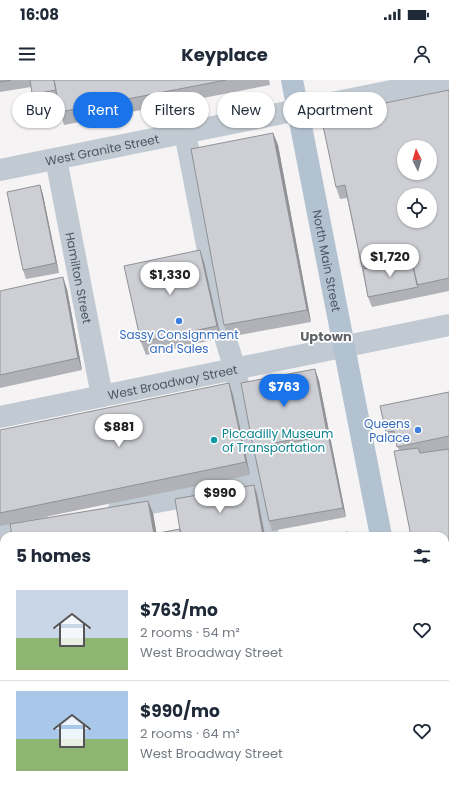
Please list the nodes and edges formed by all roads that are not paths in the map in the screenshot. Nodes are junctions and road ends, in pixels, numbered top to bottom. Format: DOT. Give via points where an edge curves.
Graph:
graph roads {
  1 [pos="292,80"];
  2 [pos="446,80"];
  3 [pos="294,92"];
  4 [pos="387,92"];
  5 [pos="283,114"];
  6 [pos="301,128"];
  7 [pos="185,133"];
  8 [pos="56,159"];
  9 [pos="0,170"];
  10 [pos="79,278"];
  11 [pos="57,283"];
  12 [pos="449,325"];
  13 [pos="345,346"];
  14 [pos="235,369"];
  15 [pos="102,396"];
  16 [pos="0,417"];
  17 [pos="258,483"];
  18 [pos="96,513"];
  19 [pos="57,521"];
  20 [pos="0,531"];
  21 [pos="267,532"];
  22 [pos="380,532"];
  1 -- 3 [label="main road, North Main Street"];
  2 -- 4 [label="street, West Granite Street"];
  5 -- 7 [label="street, West Granite Street"];
  6 -- 13 [label="main road, North Main Street"];
  7 -- 8 [label="street, West Granite Street"];
  7 -- 14 [label="street" via="225,337"];
  8 -- 9 [label="street, West Granite Street"];
  8 -- 10 [label="street, Hamilton Street"];
  10 -- 11 [label="street"];
  10 -- 15 [label="street, Hamilton Street"];
  12 -- 13 [label="street, West Broadway Street"];
  13 -- 14 [label="street, West Broadway Street"];
  13 -- 22 [label="main road, North Main Street"];
  14 -- 15 [label="street, West Broadway Street"];
  14 -- 17 [label="street"];
  15 -- 16 [label="street, West Broadway Street"];
  17 -- 18 [label="street"];
  17 -- 21 [label="street"];
  19 -- 20 [label="street"];
}
